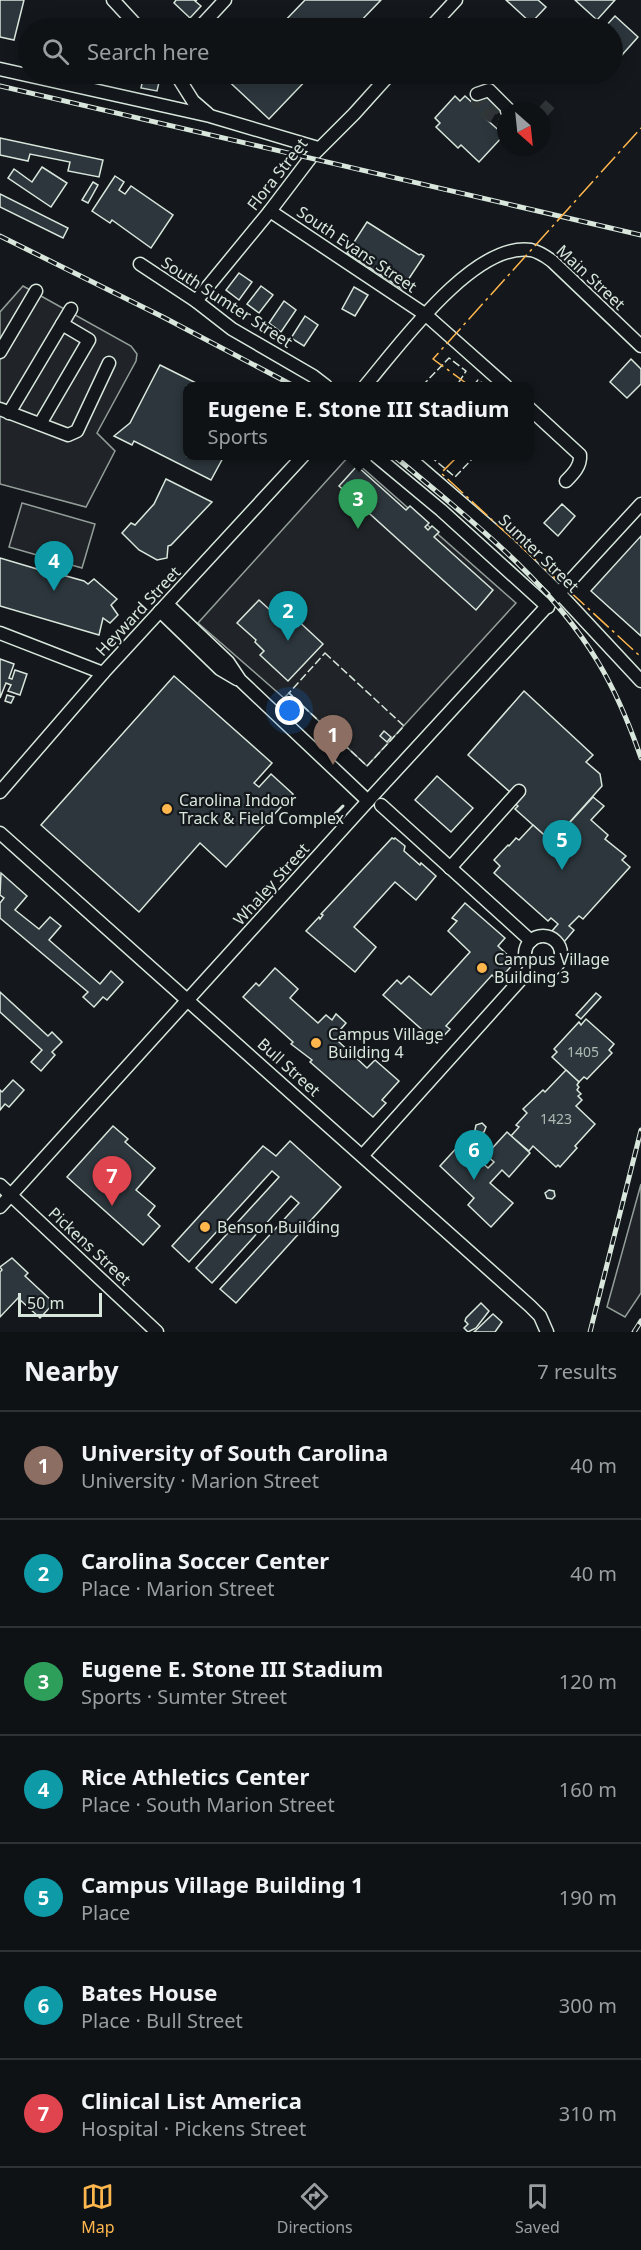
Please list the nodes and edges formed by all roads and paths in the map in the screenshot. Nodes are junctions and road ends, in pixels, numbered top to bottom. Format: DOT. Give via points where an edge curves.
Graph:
graph roads {
  1 [pos="113,0"];
  2 [pos="225,0"];
  3 [pos="456,0"];
  4 [pos="130,18"];
  5 [pos="208,18"];
  6 [pos="439,18"];
  7 [pos="0,69"];
  8 [pos="18,73"];
  9 [pos="67,84"];
  10 [pos="182,84"];
  11 [pos="381,84"];
  12 [pos="477,94"];
  13 [pos="501,102"];
  14 [pos="210,116"];
  15 [pos="318,148"];
  16 [pos="270,211"];
  17 [pos="141,264"];
  18 [pos="36,291"];
  19 [pos="196,301"];
  20 [pos="71,309"];
  21 [pos="426,315"];
  22 [pos="62,324"];
  23 [pos="641,346"];
  24 [pos="0,352"];
  25 [pos="109,363"];
  26 [pos="320,382"];
  27 [pos="369,382"];
  28 [pos="500,382"];
  29 [pos="5,411"];
  30 [pos="534,413"];
  31 [pos="39,424"];
  32 [pos="299,460"];
  33 [pos="381,460"];
  34 [pos="412,460"];
  35 [pos="566,482"];
  36 [pos="641,504"];
  37 [pos="560,594"];
  38 [pos="163,607"];
  39 [pos="548,607"];
  40 [pos="0,633"];
  41 [pos="103,673"];
  42 [pos="641,681"];
  43 [pos="519,791"];
  44 [pos="0,792"];
  45 [pos="368,801"];
  46 [pos="381,805"];
  47 [pos="0,833"];
  48 [pos="450,868"];
  49 [pos="531,941"];
  50 [pos="531,968"];
  51 [pos="189,1000"];
  52 [pos="363,1155"];
  53 [pos="0,1185"];
  54 [pos="10,1194"];
  55 [pos="0,1207"];
  56 [pos="157,1332"];
  57 [pos="547,1332"];
  1 -- 4 [label="street"];
  2 -- 5 [label="street"];
  3 -- 6 [label="street"];
  7 -- 8 [label="street"];
  9 -- 14 [label="street"];
  10 -- 14 [label="street" via="193,101"];
  11 -- 15 [label="street, Flora Street"];
  12 -- 13 [label="street" via="489,90"];
  14 -- 15 [label="street"];
  15 -- 16 [label="street, Flora Street"];
  16 -- 19 [label="street, Flora Street"];
  16 -- 21 [label="street, South Evans Street"];
  17 -- 19 [label="street, South Sumter Street"];
  18 -- 24 [label="street"];
  19 -- 26 [label="street, South Sumter Street" via="232,329"];
  20 -- 22 [label="street"];
  21 -- 23 [label="street, Main Street" via="448,291 486,262 511,252 532,250 552,261"];
  21 -- 27 [label="street"];
  21 -- 28 [label="street, South Evans Street"];
  22 -- 29 [label="street"];
  22 -- 31 [label="street" via="89,340"];
  25 -- 31 [label="street" via="77,431 68,435"];
  29 -- 31 [label="street"];
  30 -- 35 [label="street" via="580,455"];
  32 -- 38 [label="street, Heyward Street"];
  33 -- 39 [label="street, Sumter Street"];
  34 -- 37 [label="street, Sumter Street"];
  36 -- 37 [label="street, Whaley Street"];
  37 -- 39 [label="street, Whaley Street"];
  37 -- 42 [label="street, Sumter Street"];
  38 -- 41 [label="street, Heyward Street"];
  38 -- 45 [label="street" via="228,663 240,680"];
  39 -- 45 [label="street, Whaley Street"];
  40 -- 41 [label="street"];
  41 -- 44 [label="street, Heyward Street"];
  43 -- 48 [label="street"];
  45 -- 51 [label="street, Whaley Street"];
  46 -- 48 [label="street"];
  47 -- 51 [label="street, Bull Street"];
  48 -- 49 [label="street"];
  49 -- 50 [label="street" via="525,954"];
  49 -- 50 [label="street" via="541,935 553,938 562,953 558,965 549,971"];
  50 -- 52 [label="street"];
  51 -- 52 [label="street, Bull Street"];
  51 -- 54 [label="street, Whaley Street"];
  52 -- 57 [label="street, Bull Street" via="530,1306"];
  53 -- 54 [label="street, Pickens Street"];
  54 -- 55 [label="street, Whaley Street"];
  54 -- 56 [label="street, Pickens Street"];
}
